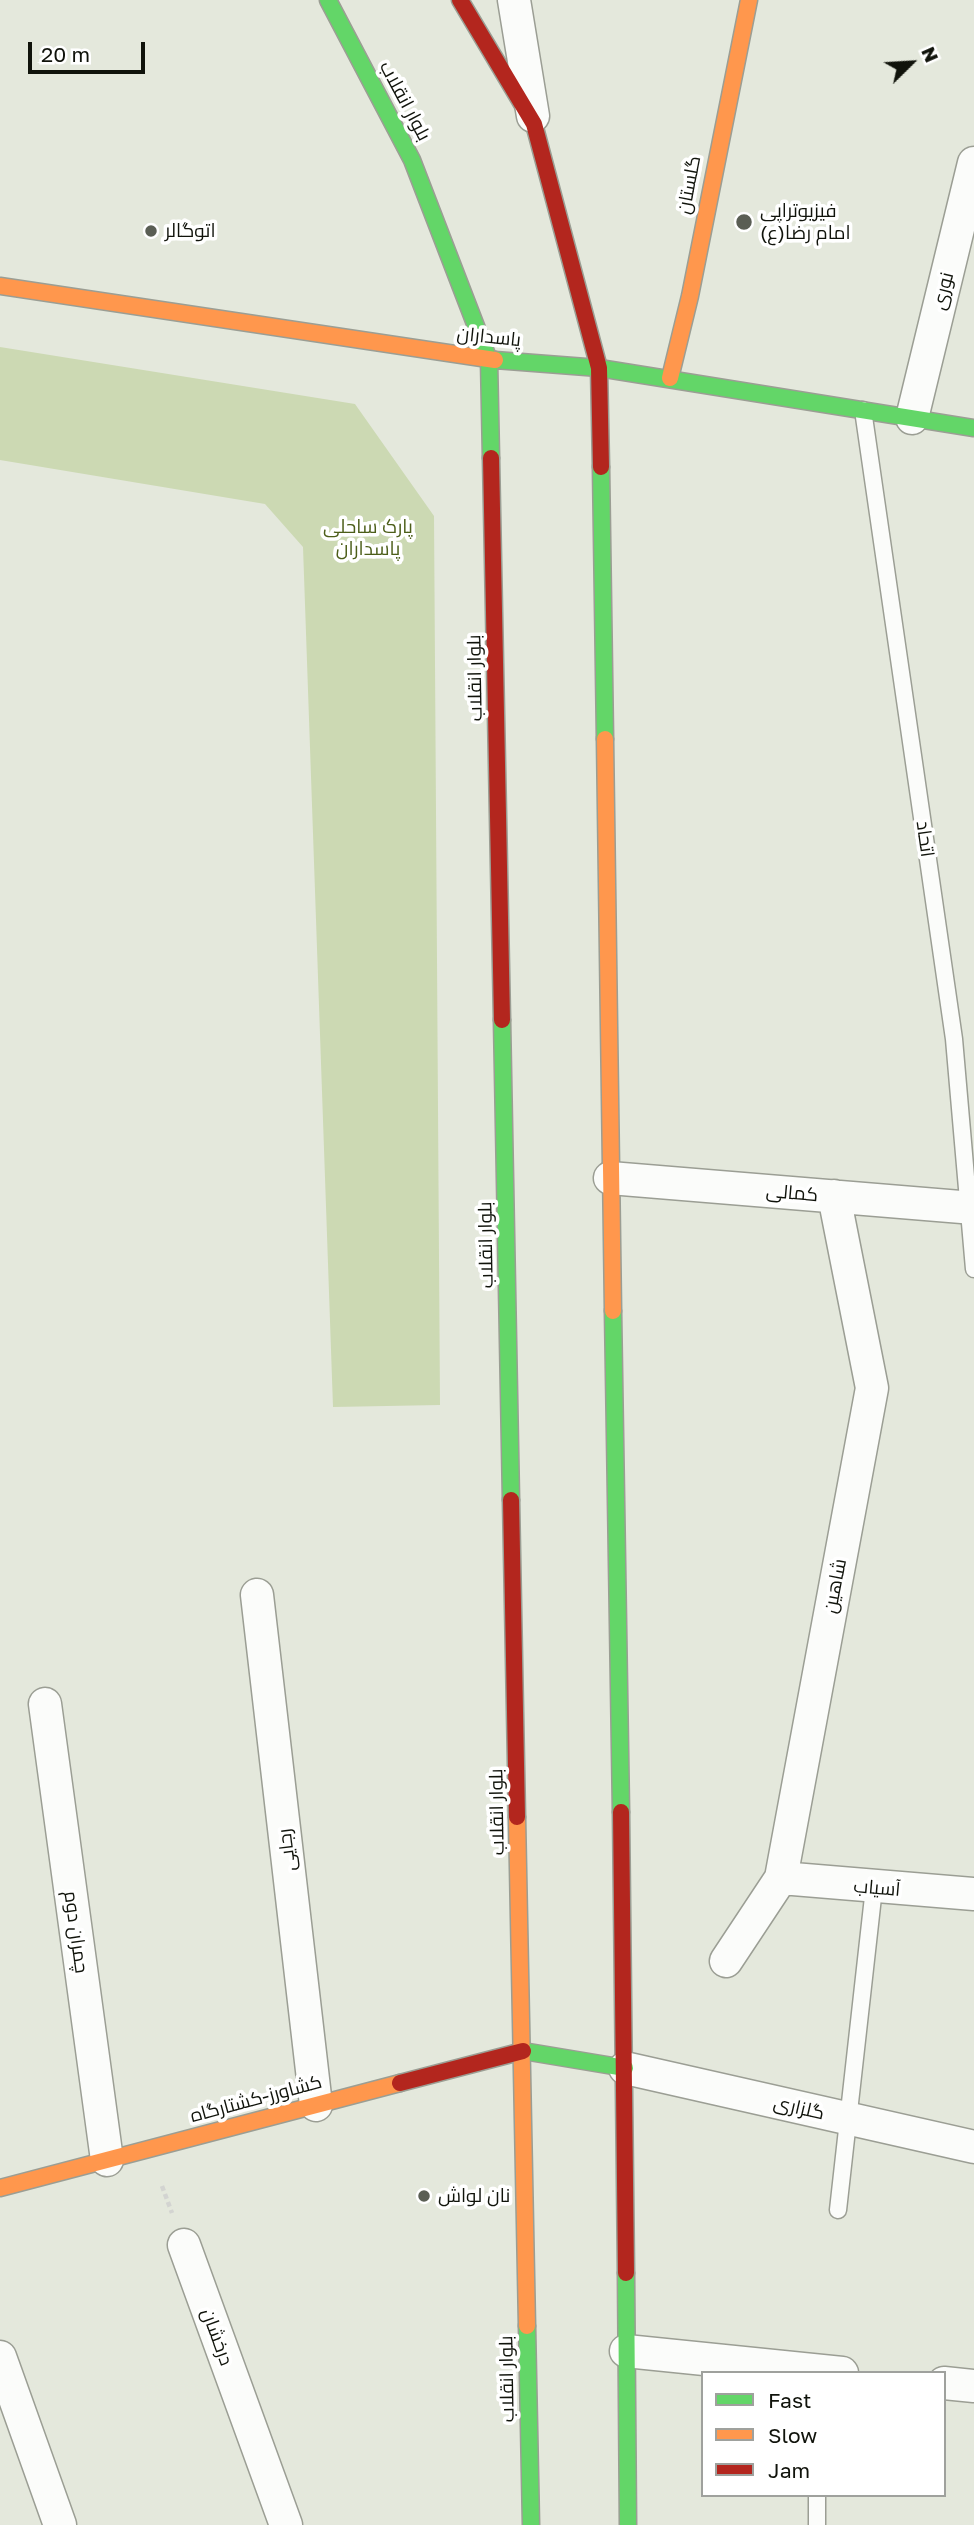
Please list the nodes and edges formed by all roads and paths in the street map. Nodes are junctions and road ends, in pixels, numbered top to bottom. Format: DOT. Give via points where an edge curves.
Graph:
graph roads {
  1 [pos="328,0"];
  2 [pos="460,0"];
  3 [pos="514,0"];
  4 [pos="749,0"];
  5 [pos="534,124"];
  6 [pos="974,163"];
  7 [pos="0,286"];
  8 [pos="489,360"];
  9 [pos="599,368"];
  10 [pos="670,379"];
  11 [pos="863,410"];
  12 [pos="912,418"];
  13 [pos="974,428"];
  14 [pos="610,1178"];
  15 [pos="834,1196"];
  16 [pos="971,1208"];
  17 [pos="974,1269"];
  18 [pos="257,1595"];
  19 [pos="45,1704"];
  20 [pos="781,1878"];
  21 [pos="874,1888"];
  22 [pos="974,1894"];
  23 [pos="726,1961"];
  24 [pos="523,2050"];
  25 [pos="625,2068"];
  26 [pos="316,2105"];
  27 [pos="847,2119"];
  28 [pos="974,2147"];
  29 [pos="149,2148"];
  30 [pos="107,2160"];
  31 [pos="0,2188"];
  32 [pos="838,2210"];
  33 [pos="184,2245"];
  34 [pos="626,2351"];
  35 [pos="0,2357"];
  36 [pos="816,2371"];
  37 [pos="946,2383"];
  38 [pos="974,2386"];
  39 [pos="817,2497"];
  40 [pos="60,2525"];
  41 [pos="286,2525"];
  42 [pos="531,2525"];
  43 [pos="628,2525"];
  44 [pos="817,2525"];
  1 -- 8 [label="main road, بلوار انقلاب" via="412,160"];
  2 -- 5 [label="main road"];
  3 -- 5 [label="street"];
  4 -- 10 [label="main road, گلستان"];
  5 -- 9 [label="main road"];
  6 -- 12 [label="street, نوری"];
  7 -- 8 [label="main road, پاسداران"];
  8 -- 9 [label="main road, پاسداران"];
  8 -- 24 [label="main road, بلوار انقلاب"];
  9 -- 10 [label="main road, پاسداران"];
  9 -- 14 [label="main road"];
  10 -- 11 [label="main road, پاسداران"];
  11 -- 12 [label="main road, پاسداران"];
  11 -- 16 [label="lane, اتحاد" via="954,1039"];
  12 -- 13 [label="main road, پاسداران"];
  14 -- 15 [label="street, کمالی"];
  14 -- 25 [label="main road"];
  15 -- 16 [label="street, کمالی"];
  15 -- 20 [label="street, شاهین" via="872,1388"];
  16 -- 17 [label="lane, اتحاد"];
  18 -- 26 [label="street, رجایی"];
  19 -- 30 [label="street, چمران دوم"];
  20 -- 21 [label="street, آسیاب"];
  20 -- 23 [label="street, شاهین"];
  21 -- 22 [label="street, آسیاب"];
  21 -- 27 [label="lane"];
  24 -- 25 [label="main road"];
  24 -- 26 [label="main road, کشاورز-کشتارگاه"];
  24 -- 42 [label="main road, بلوار انقلاب"];
  25 -- 27 [label="street, گلزاری"];
  25 -- 34 [label="main road"];
  26 -- 29 [label="main road, کشاورز-کشتارگاه"];
  27 -- 28 [label="street, گلزاری"];
  27 -- 32 [label="lane"];
  29 -- 30 [label="main road, کشاورز-کشتارگاه"];
  29 -- 33 [label="path"];
  30 -- 31 [label="main road, کشاورز-کشتارگاه"];
  33 -- 41 [label="street, درخشان"];
  34 -- 36 [label="street"];
  34 -- 43 [label="main road"];
  35 -- 40 [label="street"];
  37 -- 38 [label="street"];
  39 -- 44 [label="lane"];
}
